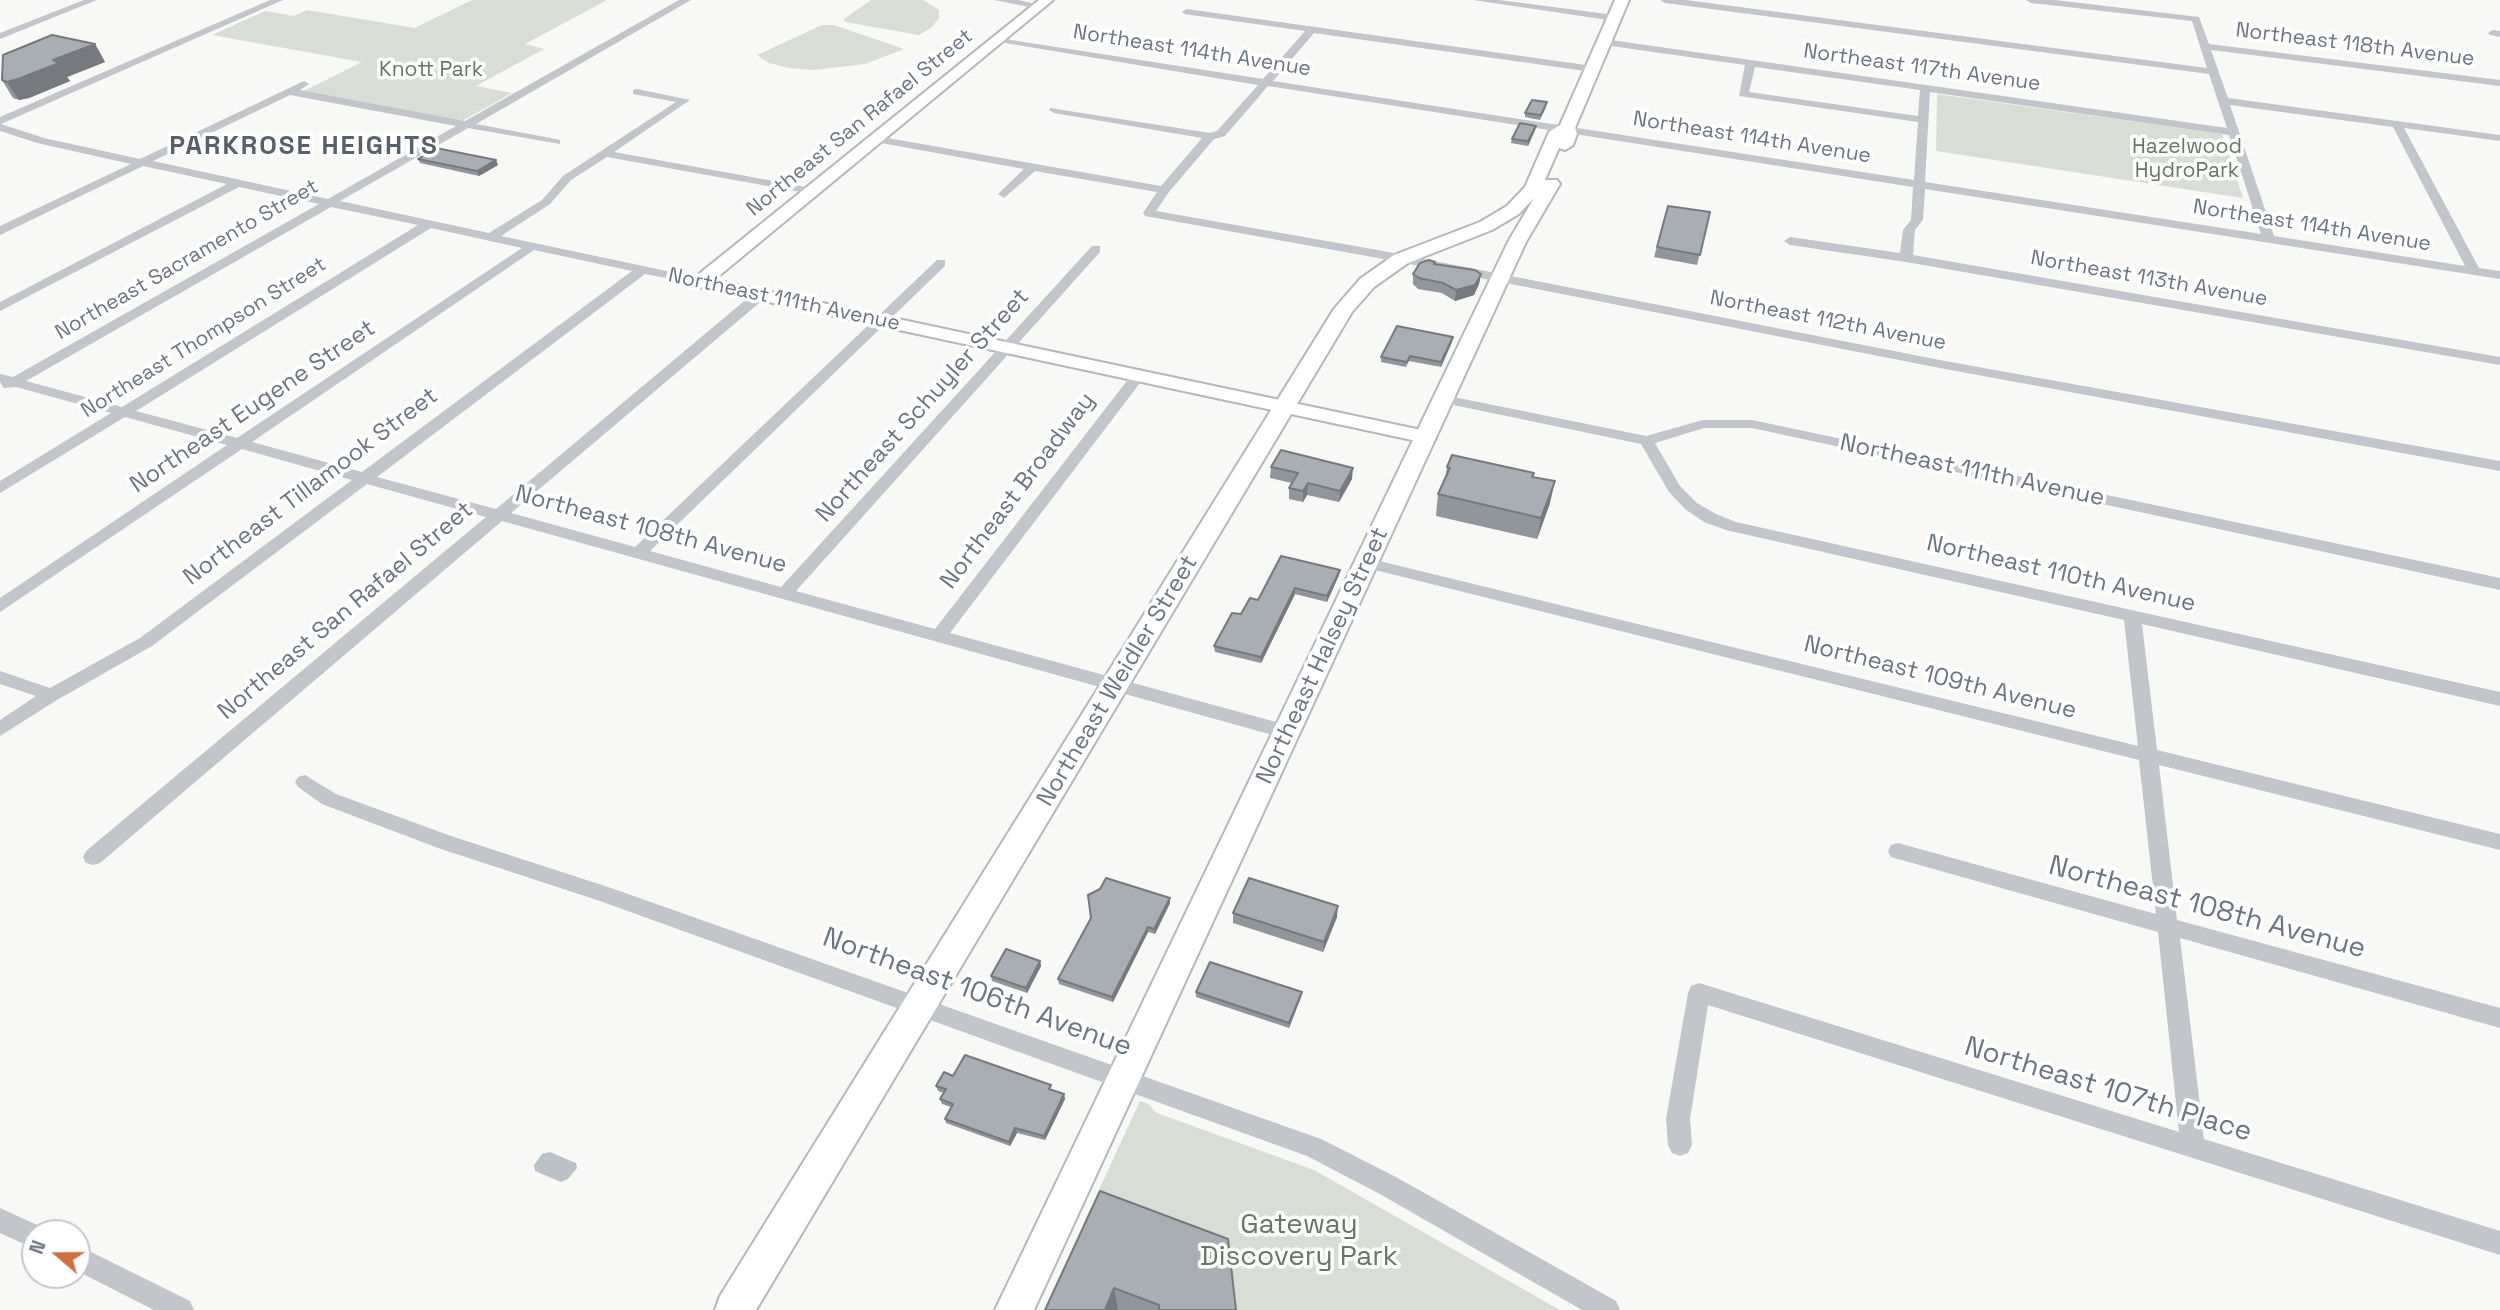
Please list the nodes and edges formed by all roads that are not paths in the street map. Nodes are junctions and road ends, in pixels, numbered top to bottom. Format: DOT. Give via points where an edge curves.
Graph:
graph roads {
  1 [pos="92,0"];
  2 [pos="278,0"];
  3 [pos="686,0"];
  4 [pos="999,0"];
  5 [pos="1478,0"];
  6 [pos="1622,0"];
  7 [pos="1665,0"];
  8 [pos="2031,0"];
  9 [pos="2133,0"];
  10 [pos="1044,3"];
  11 [pos="1187,12"];
  12 [pos="2136,12"];
  13 [pos="1615,18"];
  14 [pos="1311,30"];
  15 [pos="0,36"];
  16 [pos="998,41"];
  17 [pos="1604,42"];
  18 [pos="2205,46"];
  19 [pos="1751,64"];
  20 [pos="1592,69"];
  21 [pos="2214,72"];
  22 [pos="1267,82"];
  23 [pos="2500,83"];
  24 [pos="304,84"];
  25 [pos="1925,88"];
  26 [pos="288,92"];
  27 [pos="637,92"];
  28 [pos="2223,101"];
  29 [pos="1054,110"];
  30 [pos="1924,120"];
  31 [pos="0,124"];
  32 [pos="467,125"];
  33 [pos="2397,125"];
  34 [pos="1567,128"];
  35 [pos="2234,132"];
  36 [pos="1210,136"];
  37 [pos="2500,138"];
  38 [pos="876,139"];
  39 [pos="556,142"];
  40 [pos="604,153"];
  41 [pos="142,162"];
  42 [pos="1032,167"];
  43 [pos="238,183"];
  44 [pos="1919,184"];
  45 [pos="1164,190"];
  46 [pos="812,191"];
  47 [pos="1004,194"];
  48 [pos="331,203"];
  49 [pos="429,224"];
  50 [pos="0,231"];
  51 [pos="491,237"];
  52 [pos="2269,239"];
  53 [pos="1790,241"];
  54 [pos="532,246"];
  55 [pos="1096,249"];
  56 [pos="1906,258"];
  57 [pos="1401,260"];
  58 [pos="940,263"];
  59 [pos="642,270"];
  60 [pos="2474,271"];
  61 [pos="2500,275"];
  62 [pos="1501,278"];
  63 [pos="700,282"];
  64 [pos="760,295"];
  65 [pos="0,307"];
  66 [pos="882,321"];
  67 [pos="1006,348"];
  68 [pos="2500,361"];
  69 [pos="1138,376"];
  70 [pos="7,380"];
  71 [pos="0,390"];
  72 [pos="1444,399"];
  73 [pos="1284,407"];
  74 [pos="124,412"];
  75 [pos="1426,437"];
  76 [pos="1647,441"];
  77 [pos="239,444"];
  78 [pos="2500,466"];
  79 [pos="364,478"];
  80 [pos="0,488"];
  81 [pos="498,515"];
  82 [pos="638,554"];
  83 [pos="1367,562"];
  84 [pos="2500,584"];
  85 [pos="783,594"];
  86 [pos="0,606"];
  87 [pos="2132,615"];
  88 [pos="938,637"];
  89 [pos="0,677"];
  90 [pos="1117,684"];
  91 [pos="51,695"];
  92 [pos="2500,699"];
  93 [pos="0,729"];
  94 [pos="1287,732"];
  95 [pos="2147,754"];
  96 [pos="305,782"];
  97 [pos="2500,842"];
  98 [pos="1898,851"];
  99 [pos="93,857"];
  100 [pos="2168,926"];
  101 [pos="918,1006"];
  102 [pos="2500,1018"];
  103 [pos="1123,1079"];
  104 [pos="1680,1145"];
  105 [pos="2193,1147"];
  106 [pos="0,1220"];
  107 [pos="21,1230"];
  108 [pos="2500,1242"];
  109 [pos="91,1265"];
  110 [pos="181,1310"];
  111 [pos="734,1310"];
  112 [pos="1014,1310"];
  113 [pos="1607,1310"];
  1 -- 15 [label="street"];
  2 -- 31 [label="street"];
  3 -- 32 [label="street, Northeast Sacramento Street"];
  4 -- 10 [label="street"];
  5 -- 13 [label="street"];
  6 -- 13 [label="main road, Northeast Halsey Street"];
  7 -- 21 [label="street, Northeast 118th Avenue"];
  8 -- 12 [label="street"];
  9 -- 12 [label="street"];
  10 -- 16 [label="street, Northeast San Rafael Street"];
  11 -- 14 [label="street"];
  12 -- 18 [label="street" via="2196,19"];
  13 -- 17 [label="main road, Northeast Halsey Street"];
  14 -- 20 [label="street"];
  14 -- 22 [label="street"];
  16 -- 22 [label="street, Northeast 114th Avenue"];
  16 -- 38 [label="street, Northeast San Rafael Street"];
  17 -- 19 [label="street, Northeast 117th Avenue"];
  17 -- 20 [label="main road, Northeast Halsey Street"];
  18 -- 21 [label="street"];
  18 -- 23 [label="street, Northeast 118th Avenue"];
  19 -- 25 [label="street, Northeast 117th Avenue"];
  19 -- 30 [label="street" via="1743,94"];
  20 -- 34 [label="main road, Northeast Halsey Street"];
  21 -- 28 [label="street"];
  22 -- 34 [label="street, Northeast 114th Avenue"];
  22 -- 36 [label="street" via="1225,132"];
  24 -- 26 [label="street"];
  25 -- 30 [label="street"];
  25 -- 35 [label="street, Northeast 117th Avenue"];
  26 -- 32 [label="street"];
  26 -- 41 [label="street"];
  27 -- 40 [label="street" via="685,100"];
  28 -- 33 [label="street"];
  28 -- 35 [label="street"];
  29 -- 36 [label="street"];
  30 -- 44 [label="street"];
  31 -- 41 [label="street, Northeast 111th Avenue" via="27,138"];
  32 -- 39 [label="street"];
  32 -- 48 [label="street, Northeast Sacramento Street"];
  33 -- 37 [label="street"];
  33 -- 60 [label="street"];
  34 -- 44 [label="street, Northeast 114th Avenue"];
  34 -- 57 [label="main road, Northeast Weidler Street" via="1557,132 1533,189 1513,210 1486,226"];
  34 -- 62 [label="main road, Northeast Halsey Street" via="1569,134 1547,195"];
  35 -- 52 [label="street"];
  36 -- 45 [label="street"];
  38 -- 42 [label="street"];
  38 -- 46 [label="street, Northeast San Rafael Street"];
  40 -- 46 [label="street"];
  40 -- 51 [label="street" via="567,178 546,202"];
  41 -- 43 [label="street, Northeast 111th Avenue"];
  41 -- 50 [label="street"];
  42 -- 45 [label="street"];
  42 -- 47 [label="street"];
  43 -- 48 [label="street, Northeast 111th Avenue"];
  43 -- 65 [label="street"];
  44 -- 52 [label="street, Northeast 114th Avenue"];
  44 -- 56 [label="street" via="1917,220 1909,230"];
  45 -- 57 [label="street, Northeast 112th Avenue" via="1149,213"];
  46 -- 63 [label="street, Northeast San Rafael Street"];
  48 -- 49 [label="street, Northeast 111th Avenue"];
  48 -- 70 [label="street, Northeast Sacramento Street"];
  49 -- 51 [label="street, Northeast 111th Avenue"];
  49 -- 74 [label="street, Northeast Thompson Street"];
  51 -- 54 [label="street, Northeast 111th Avenue"];
  52 -- 60 [label="street, Northeast 114th Avenue"];
  53 -- 56 [label="street, Northeast 113th Avenue"];
  54 -- 59 [label="street, Northeast 111th Avenue"];
  54 -- 77 [label="street, Northeast Eugene Street"];
  55 -- 67 [label="street, Northeast Schuyler Street"];
  56 -- 68 [label="street, Northeast 113th Avenue"];
  57 -- 62 [label="street, Northeast 112th Avenue"];
  57 -- 73 [label="main road, Northeast Weidler Street" via="1367,283 1349,303"];
  58 -- 66 [label="street"];
  59 -- 63 [label="street, Northeast 111th Avenue"];
  59 -- 79 [label="street, Northeast Tillamook Street"];
  60 -- 61 [label="street, Northeast 114th Avenue"];
  62 -- 72 [label="main road, Northeast Halsey Street"];
  62 -- 78 [label="street, Northeast 112th Avenue"];
  63 -- 64 [label="street, Northeast 111th Avenue"];
  64 -- 66 [label="street, Northeast 111th Avenue"];
  64 -- 81 [label="street, Northeast San Rafael Street"];
  66 -- 67 [label="street, Northeast 111th Avenue"];
  66 -- 82 [label="street"];
  67 -- 69 [label="street, Northeast 111th Avenue"];
  67 -- 85 [label="street, Northeast Schuyler Street"];
  69 -- 73 [label="street, Northeast 111th Avenue"];
  69 -- 88 [label="street, Northeast Broadway"];
  70 -- 71 [label="street, Northeast Sacramento Street"];
  70 -- 74 [label="street, Northeast 108th Avenue"];
  72 -- 75 [label="main road, Northeast Halsey Street"];
  72 -- 76 [label="street, Northeast 111th Avenue"];
  73 -- 75 [label="street, Northeast 111th Avenue"];
  73 -- 90 [label="main road, Northeast Weidler Street"];
  74 -- 77 [label="street, Northeast 108th Avenue"];
  74 -- 80 [label="street, Northeast Thompson Street"];
  75 -- 83 [label="main road, Northeast Halsey Street"];
  76 -- 84 [label="street, Northeast 111th Avenue" via="1703,424 1752,425"];
  76 -- 87 [label="street, Northeast 110th Avenue" via="1674,489 1691,506 1721,522"];
  77 -- 79 [label="street, Northeast 108th Avenue"];
  77 -- 86 [label="street, Northeast Eugene Street"];
  79 -- 81 [label="street, Northeast 108th Avenue"];
  79 -- 91 [label="street, Northeast Tillamook Street" via="146,642"];
  81 -- 82 [label="street, Northeast 108th Avenue"];
  81 -- 99 [label="street, Northeast San Rafael Street"];
  82 -- 85 [label="street, Northeast 108th Avenue"];
  83 -- 94 [label="main road, Northeast Halsey Street"];
  83 -- 95 [label="street, Northeast 109th Avenue"];
  85 -- 88 [label="street, Northeast 108th Avenue"];
  87 -- 92 [label="street, Northeast 110th Avenue"];
  87 -- 95 [label="street"];
  88 -- 90 [label="street, Northeast 108th Avenue"];
  89 -- 91 [label="street"];
  90 -- 94 [label="street, Northeast 108th Avenue"];
  90 -- 101 [label="main road, Northeast Weidler Street"];
  91 -- 93 [label="street, Northeast Tillamook Street"];
  94 -- 103 [label="main road, Northeast Halsey Street"];
  95 -- 97 [label="street, Northeast 109th Avenue"];
  95 -- 100 [label="street"];
  96 -- 101 [label="street, Northeast 106th Avenue" via="329,799 445,842"];
  98 -- 100 [label="street, Northeast 108th Avenue"];
  100 -- 102 [label="street, Northeast 108th Avenue"];
  100 -- 105 [label="street"];
  101 -- 103 [label="street, Northeast 106th Avenue"];
  101 -- 111 [label="main road, Northeast Weidler Street"];
  103 -- 112 [label="main road, Northeast Halsey Street"];
  103 -- 113 [label="street, Northeast 106th Avenue" via="1324,1153"];
  104 -- 105 [label="street, Northeast 107th Place" via="1678,1119 1699,993"];
  105 -- 108 [label="street, Northeast 107th Place"];
  106 -- 107 [label="street"];
  109 -- 110 [label="street"];
}
